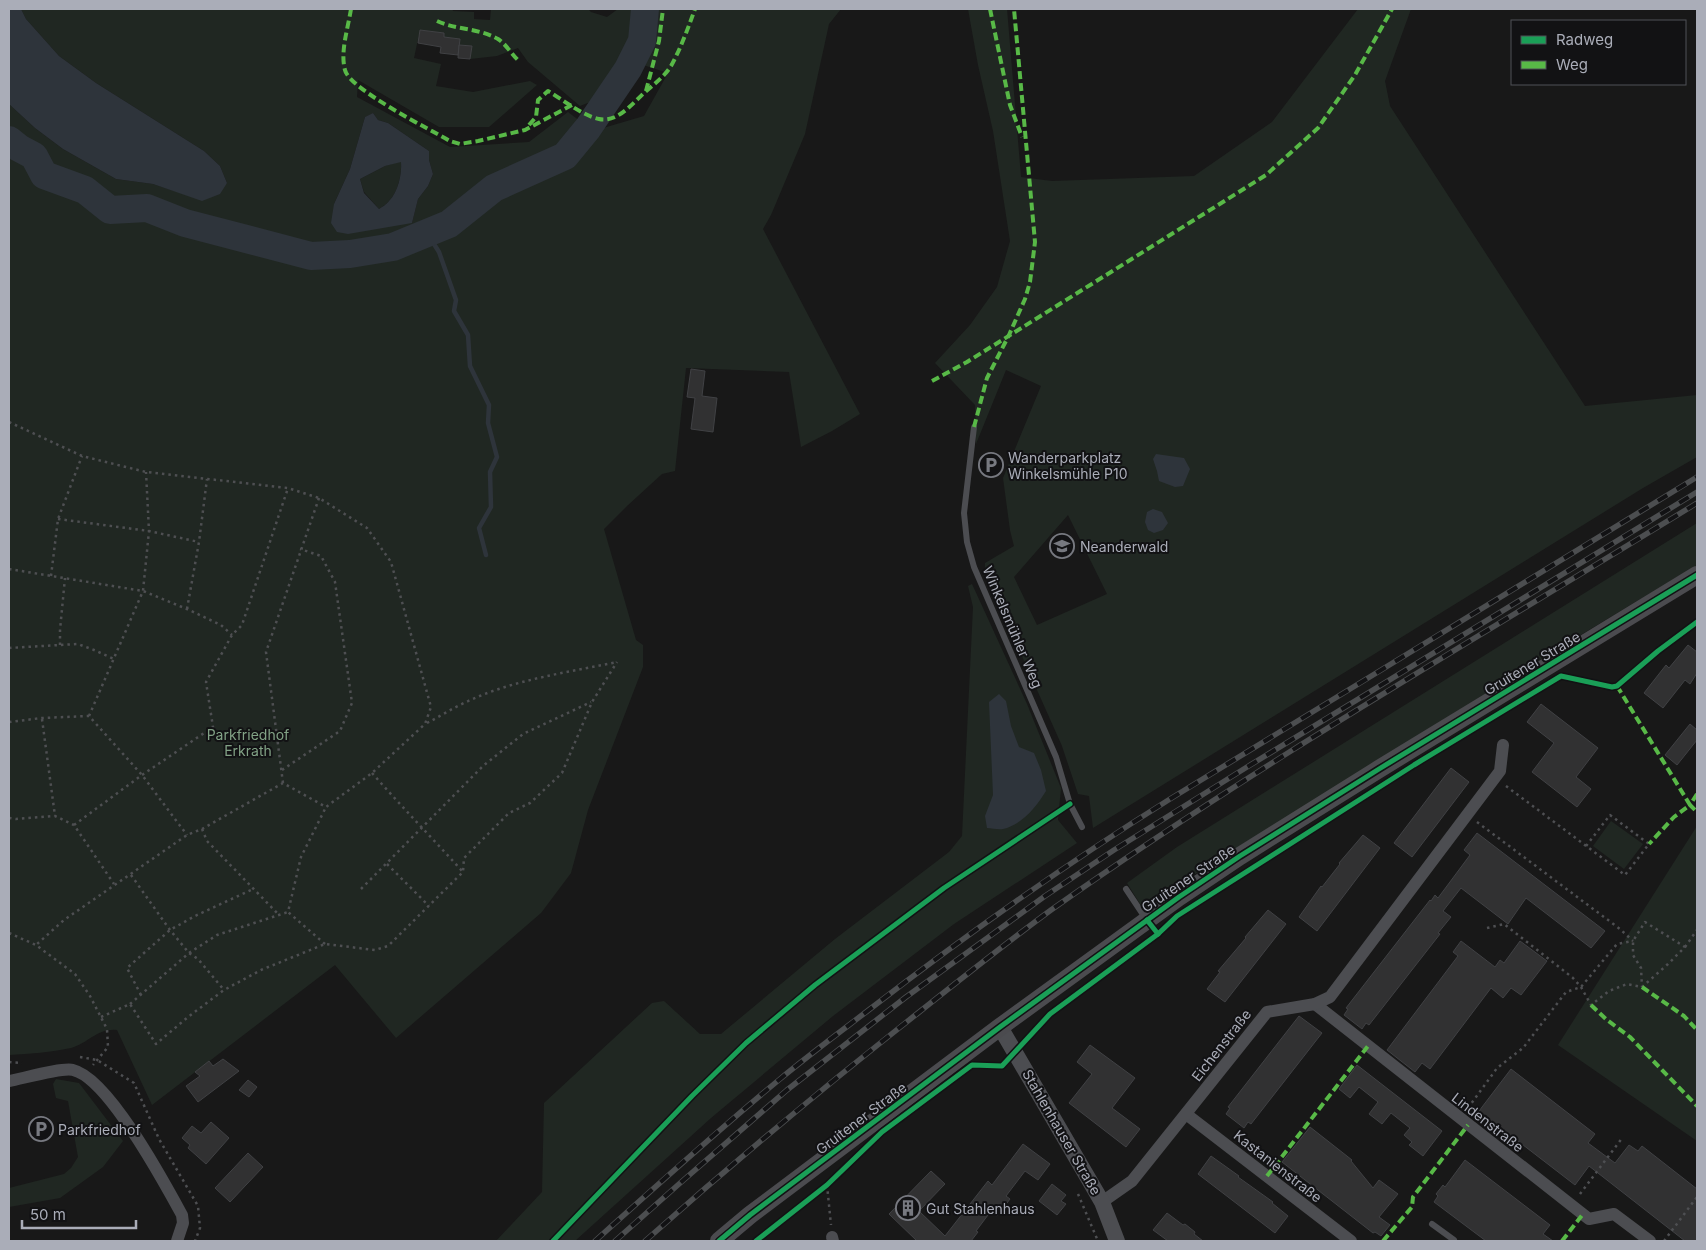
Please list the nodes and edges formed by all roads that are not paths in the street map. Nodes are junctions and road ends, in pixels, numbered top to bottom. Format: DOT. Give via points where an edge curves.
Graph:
graph roads {
  1 [pos="974,427"];
  2 [pos="1697,575"];
  3 [pos="1503,745"];
  4 [pos="1082,827"];
  5 [pos="1126,889"];
  6 [pos="1147,920"];
  7 [pos="1315,1004"];
  8 [pos="1000,1027"];
  9 [pos="9,1081"];
  10 [pos="1186,1114"];
  11 [pos="1102,1202"];
  12 [pos="1432,1224"];
  13 [pos="176,1241"];
  14 [pos="720,1241"];
  15 [pos="1117,1241"];
  16 [pos="1351,1241"];
  17 [pos="1455,1241"];
  18 [pos="1650,1241"];
  1 -- 4 [label="lane, Winkelsmühler Weg" via="964,513 967,542 974,566 1056,757 1070,804"];
  2 -- 6 [label="main road, Gruitener Straße" via="1308,813"];
  3 -- 7 [label="street, Eichenstraße" via="1500,772 1330,997"];
  5 -- 6 [label="lane"];
  6 -- 8 [label="main road, Gruitener Straße"];
  7 -- 10 [label="street, Eichenstraße" via="1267,1012"];
  7 -- 18 [label="street, Lindenstraße" via="1589,1219 1614,1214"];
  8 -- 11 [label="street, Stahlenhauser Straße"];
  8 -- 14 [label="main road, Gruitener Straße"];
  9 -- 13 [label="street" via="67,1069 86,1076 97,1086 125,1121 182,1215 183,1223"];
  10 -- 11 [label="street, Eichenstraße" via="1132,1181"];
  10 -- 16 [label="street, Kastanienstraße"];
  11 -- 15 [label="street, Stahlenhauser Straße"];
  12 -- 17 [label="lane"];
}
